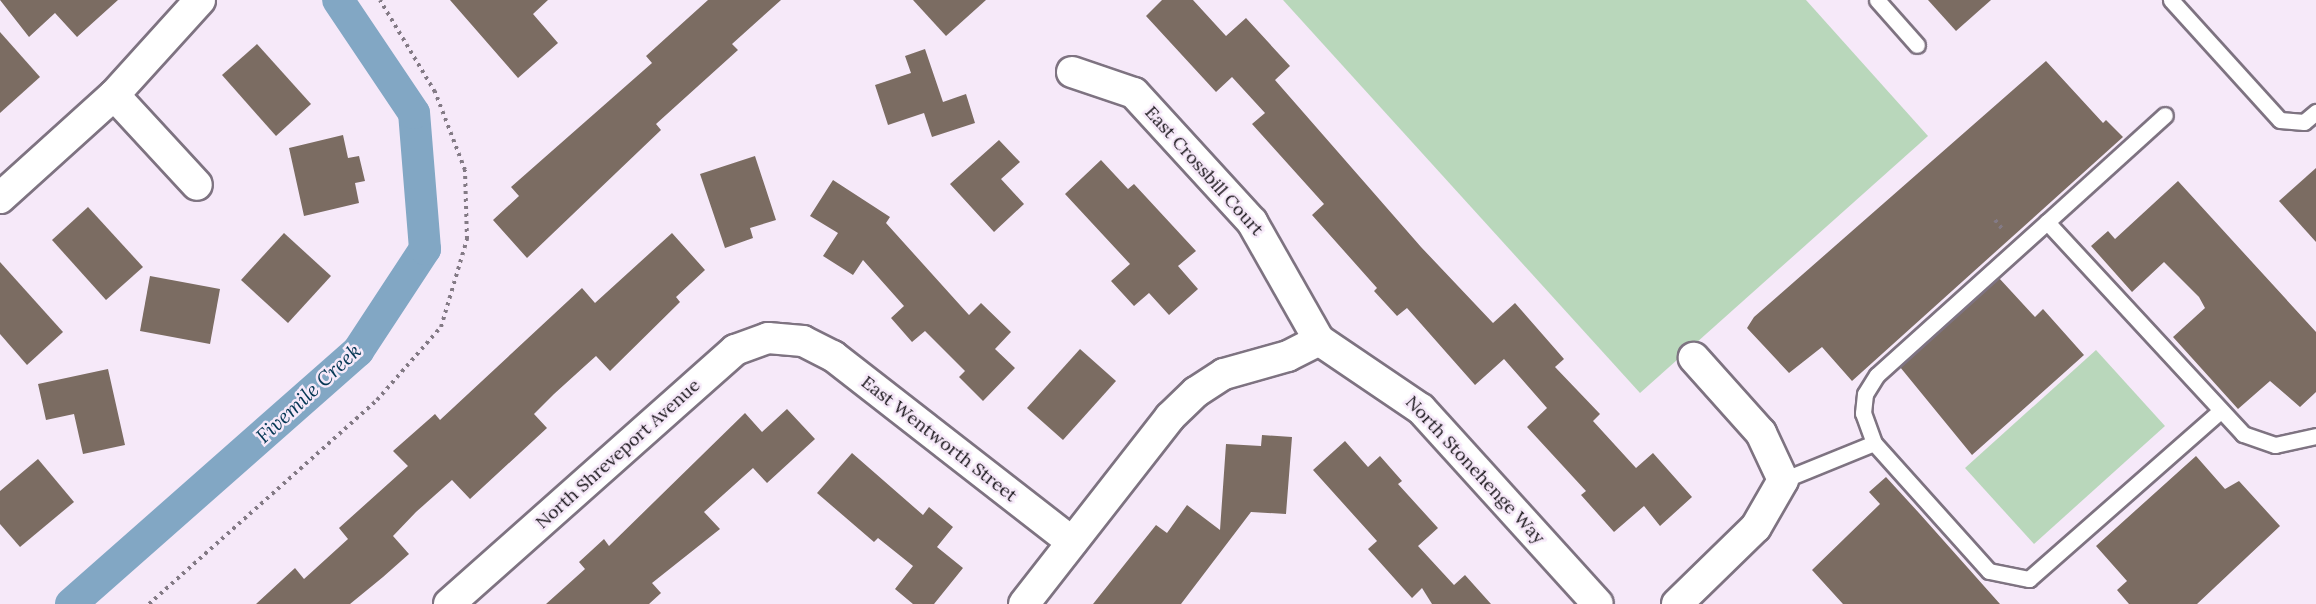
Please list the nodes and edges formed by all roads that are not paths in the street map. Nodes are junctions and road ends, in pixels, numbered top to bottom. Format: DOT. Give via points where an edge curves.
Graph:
graph roads {
  1 [pos="200,0"];
  2 [pos="1877,0"];
  3 [pos="2171,0"];
  4 [pos="1917,45"];
  5 [pos="1072,72"];
  6 [pos="114,95"];
  7 [pos="2316,112"];
  8 [pos="2165,115"];
  9 [pos="197,185"];
  10 [pos="0,198"];
  11 [pos="2047,222"];
  12 [pos="802,340"];
  13 [pos="1319,340"];
  14 [pos="1694,358"];
  15 [pos="2218,413"];
  16 [pos="2316,436"];
  17 [pos="1874,443"];
  18 [pos="1783,480"];
  19 [pos="1072,542"];
  20 [pos="449,604"];
  21 [pos="1024,604"];
  22 [pos="1598,604"];
  23 [pos="1677,604"];
  1 -- 6 [label="street"];
  2 -- 4 [label="lane"];
  3 -- 7 [label="lane" via="2280,120 2304,122"];
  5 -- 13 [label="street, East Crossbill Court" via="1134,93 1259,231"];
  6 -- 9 [label="street"];
  6 -- 10 [label="street"];
  8 -- 11 [label="lane"];
  11 -- 15 [label="lane"];
  11 -- 17 [label="lane" via="1877,375 1865,394 1863,413"];
  12 -- 19 [label="street, East Wentworth Street" via="833,356"];
  12 -- 20 [label="street, North Shreveport Avenue" via="768,338 735,350"];
  13 -- 19 [label="street" via="1288,357 1224,374 1196,392"];
  13 -- 22 [label="street, North Stonehenge Way" via="1421,409"];
  14 -- 18 [label="street" via="1761,433"];
  15 -- 16 [label="lane" via="2243,434 2275,445"];
  15 -- 17 [label="lane" via="2029,579 1989,571"];
  17 -- 18 [label="lane"];
  18 -- 23 [label="street" via="1756,526"];
  19 -- 21 [label="street"];
}
